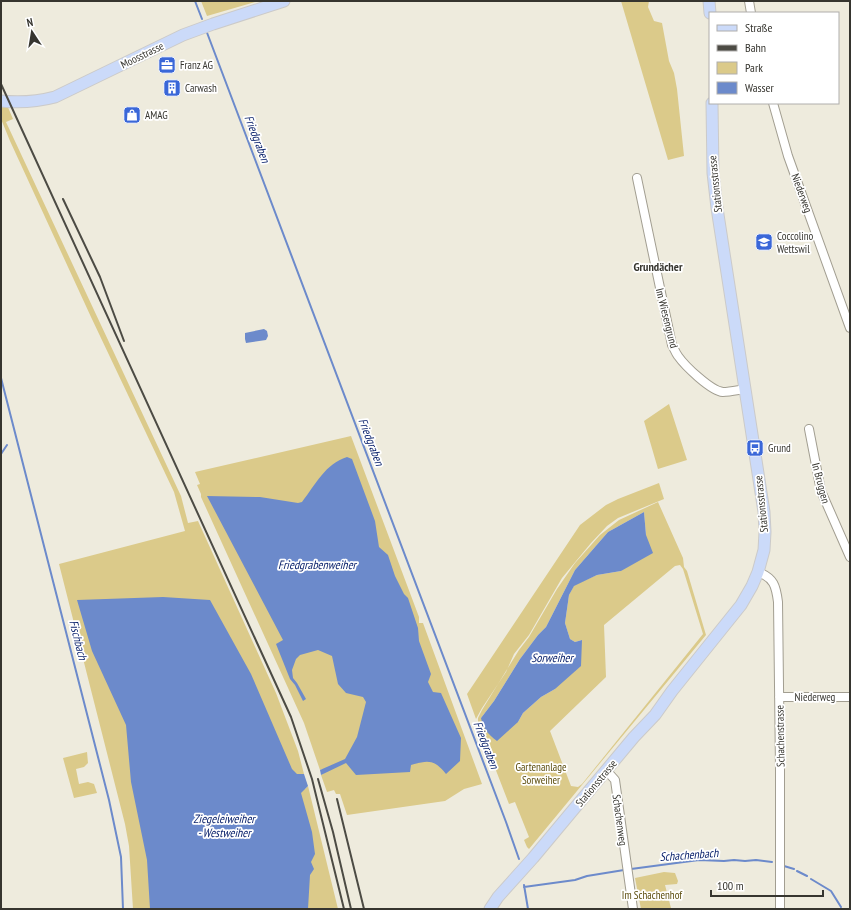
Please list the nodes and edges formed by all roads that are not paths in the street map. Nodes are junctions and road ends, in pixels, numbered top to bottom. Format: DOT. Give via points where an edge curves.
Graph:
graph roads {
  1 [pos="284,1"];
  2 [pos="709,1"];
  3 [pos="749,1"];
  4 [pos="710,12"];
  5 [pos="751,12"];
  6 [pos="1,101"];
  7 [pos="712,104"];
  8 [pos="773,104"];
  9 [pos="637,178"];
  10 [pos="850,328"];
  11 [pos="745,389"];
  12 [pos="809,429"];
  13 [pos="850,557"];
  14 [pos="758,572"];
  15 [pos="779,697"];
  16 [pos="850,697"];
  17 [pos="606,770"];
  18 [pos="490,909"];
  19 [pos="633,909"];
  20 [pos="780,909"];
  1 -- 6 [label="main road, Moosstrasse" via="183,35 55,97 34,102"];
  2 -- 4 [label="main road"];
  3 -- 5 [label="street"];
  7 -- 11 [label="main road, Stationsstrasse" via="713,173"];
  8 -- 10 [label="street, Niederweg" via="788,156"];
  9 -- 11 [label="street, Im Wiesengrund" via="672,345 682,361 710,386 724,392"];
  11 -- 14 [label="main road, Stationsstrasse" via="764,512 764,550"];
  12 -- 13 [label="street, In Bruggen" via="821,491"];
  14 -- 15 [label="street, Schachenstrasse" via="773,581 777,596"];
  14 -- 17 [label="main road, Stationsstrasse" via="729,621 655,715"];
  15 -- 16 [label="street, Niederweg"];
  15 -- 20 [label="street, Schachenstrasse"];
  17 -- 18 [label="main road, Stationsstrasse"];
  17 -- 19 [label="street, Schachenweg" via="615,780"];
}
